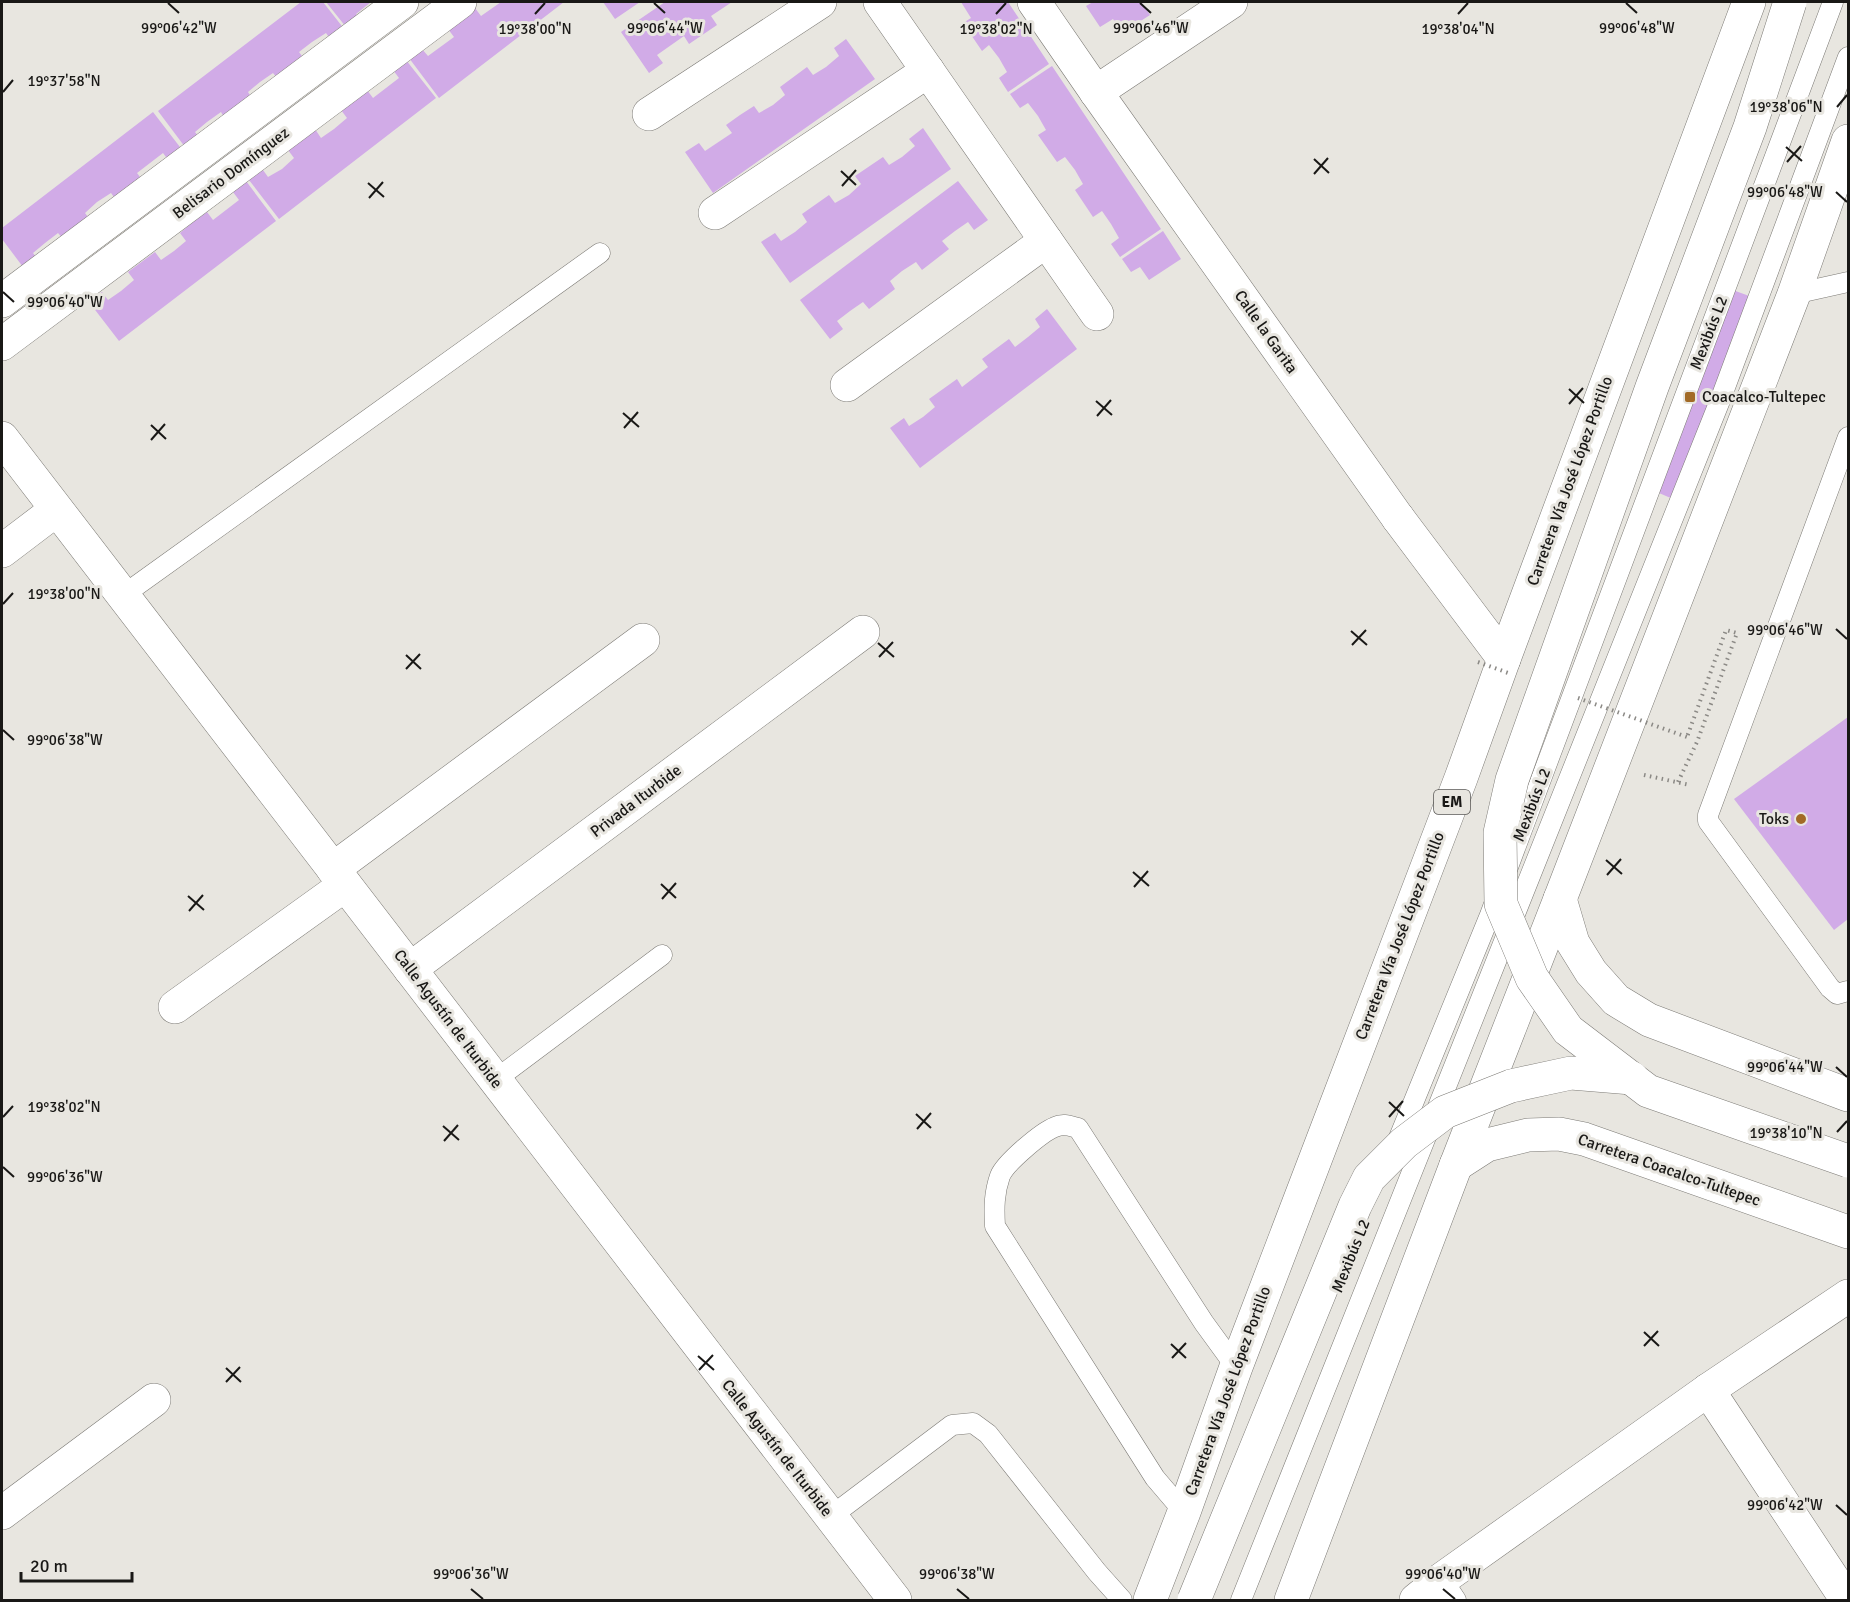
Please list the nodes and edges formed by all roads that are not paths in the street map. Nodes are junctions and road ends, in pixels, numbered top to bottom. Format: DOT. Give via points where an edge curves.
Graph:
graph roads {
  1 [pos="402,2"];
  2 [pos="460,2"];
  3 [pos="820,2"];
  4 [pos="880,2"];
  5 [pos="1034,2"];
  6 [pos="1749,2"];
  7 [pos="1790,2"];
  8 [pos="1833,2"];
  9 [pos="1212,7"];
  10 [pos="1848,57"];
  11 [pos="928,71"];
  12 [pos="1096,92"];
  13 [pos="649,114"];
  14 [pos="1848,148"];
  15 [pos="715,213"];
  16 [pos="1046,241"];
  17 [pos="600,253"];
  18 [pos="1848,282"];
  19 [pos="1794,294"];
  20 [pos="2,301"];
  21 [pos="1097,314"];
  22 [pos="2,344"];
  23 [pos="847,385"];
  24 [pos="1848,437"];
  25 [pos="2,438"];
  26 [pos="56,510"];
  27 [pos="2,551"];
  28 [pos="122,596"];
  29 [pos="862,632"];
  30 [pos="643,640"];
  31 [pos="1498,665"];
  32 [pos="339,877"];
  33 [pos="1560,899"];
  34 [pos="662,955"];
  35 [pos="410,969"];
  36 [pos="1848,991"];
  37 [pos="175,1007"];
  38 [pos="495,1080"];
  39 [pos="1848,1095"];
  40 [pos="1848,1142"];
  41 [pos="1848,1161"];
  42 [pos="1456,1165"];
  43 [pos="1848,1232"];
  44 [pos="1848,1296"];
  45 [pos="1236,1367"];
  46 [pos="1708,1390"];
  47 [pos="154,1400"];
  48 [pos="1184,1512"];
  49 [pos="2,1513"];
  50 [pos="830,1517"];
  51 [pos="1449,1590"];
  52 [pos="895,1600"];
  53 [pos="1122,1600"];
  54 [pos="1150,1600"];
  55 [pos="1194,1600"];
  56 [pos="1210,1600"];
  57 [pos="1241,1600"];
  58 [pos="1291,1600"];
  59 [pos="1416,1600"];
  60 [pos="1847,1600"];
  1 -- 20 [label="main road"];
  2 -- 22 [label="main road, Belisario Domínguez"];
  3 -- 13 [label="main road"];
  4 -- 11 [label="main road"];
  5 -- 12 [label="main road, Calle la Garita"];
  6 -- 31 [label="main road, Carretera Vía José López Portillo / EM"];
  7 -- 41 [label="main road, bridge" via="1750,127 1652,387 1512,780 1500,833 1501,904 1532,978 1568,1030 1648,1091"];
  8 -- 56 [label="lane, Mexibús L2" via="1490,915"];
  9 -- 12 [label="main road"];
  10 -- 57 [label="lane, Mexibús L2" via="1721,398"];
  11 -- 15 [label="main road"];
  11 -- 16 [label="main road"];
  12 -- 31 [label="main road, Calle la Garita"];
  14 -- 19 [label="main road"];
  16 -- 21 [label="main road"];
  16 -- 23 [label="main road"];
  17 -- 28 [label="lane"];
  18 -- 19 [label="lane"];
  19 -- 33 [label="main road"];
  24 -- 36 [label="lane" via="1707,821 1830,988 1837,994"];
  25 -- 26 [label="main road, Calle Agustín de Iturbide"];
  26 -- 27 [label="main road"];
  26 -- 28 [label="main road, Calle Agustín de Iturbide"];
  28 -- 32 [label="main road, Calle Agustín de Iturbide"];
  29 -- 35 [label="main road, Privada Iturbide"];
  30 -- 32 [label="main road"];
  31 -- 45 [label="main road, Carretera Vía José López Portillo / EM" via="1461,778"];
  32 -- 35 [label="main road, Calle Agustín de Iturbide"];
  32 -- 37 [label="main road"];
  33 -- 39 [label="main road" via="1573,943 1591,972 1617,1000 1649,1020"];
  33 -- 42 [label="main road"];
  34 -- 38 [label="lane"];
  35 -- 38 [label="main road, Calle Agustín de Iturbide"];
  38 -- 50 [label="main road, Calle Agustín de Iturbide"];
  40 -- 55 [label="main road, bridge" via="1670,1082 1571,1073 1511,1086 1445,1112 1404,1143 1369,1179 1355,1206"];
  42 -- 43 [label="main road, Carretera Coacalco-Tultepec" via="1487,1145 1528,1135 1559,1134 1584,1139"];
  42 -- 58 [label="main road"];
  44 -- 46 [label="main road"];
  45 -- 48 [label="main road, Carretera Vía José López Portillo / EM"];
  45 -- 48 [label="lane" via="1078,1128 1055,1126 1016,1155 1001,1173 994,1199 995,1226 1155,1478"];
  46 -- 51 [label="main road"];
  46 -- 60 [label="main road"];
  47 -- 49 [label="main road"];
  48 -- 54 [label="main road, Carretera Vía José López Portillo / EM"];
  50 -- 52 [label="main road, Calle Agustín de Iturbide"];
  50 -- 53 [label="lane" via="952,1425 973,1423 988,1434"];
  51 -- 59 [label="main road"];
}
